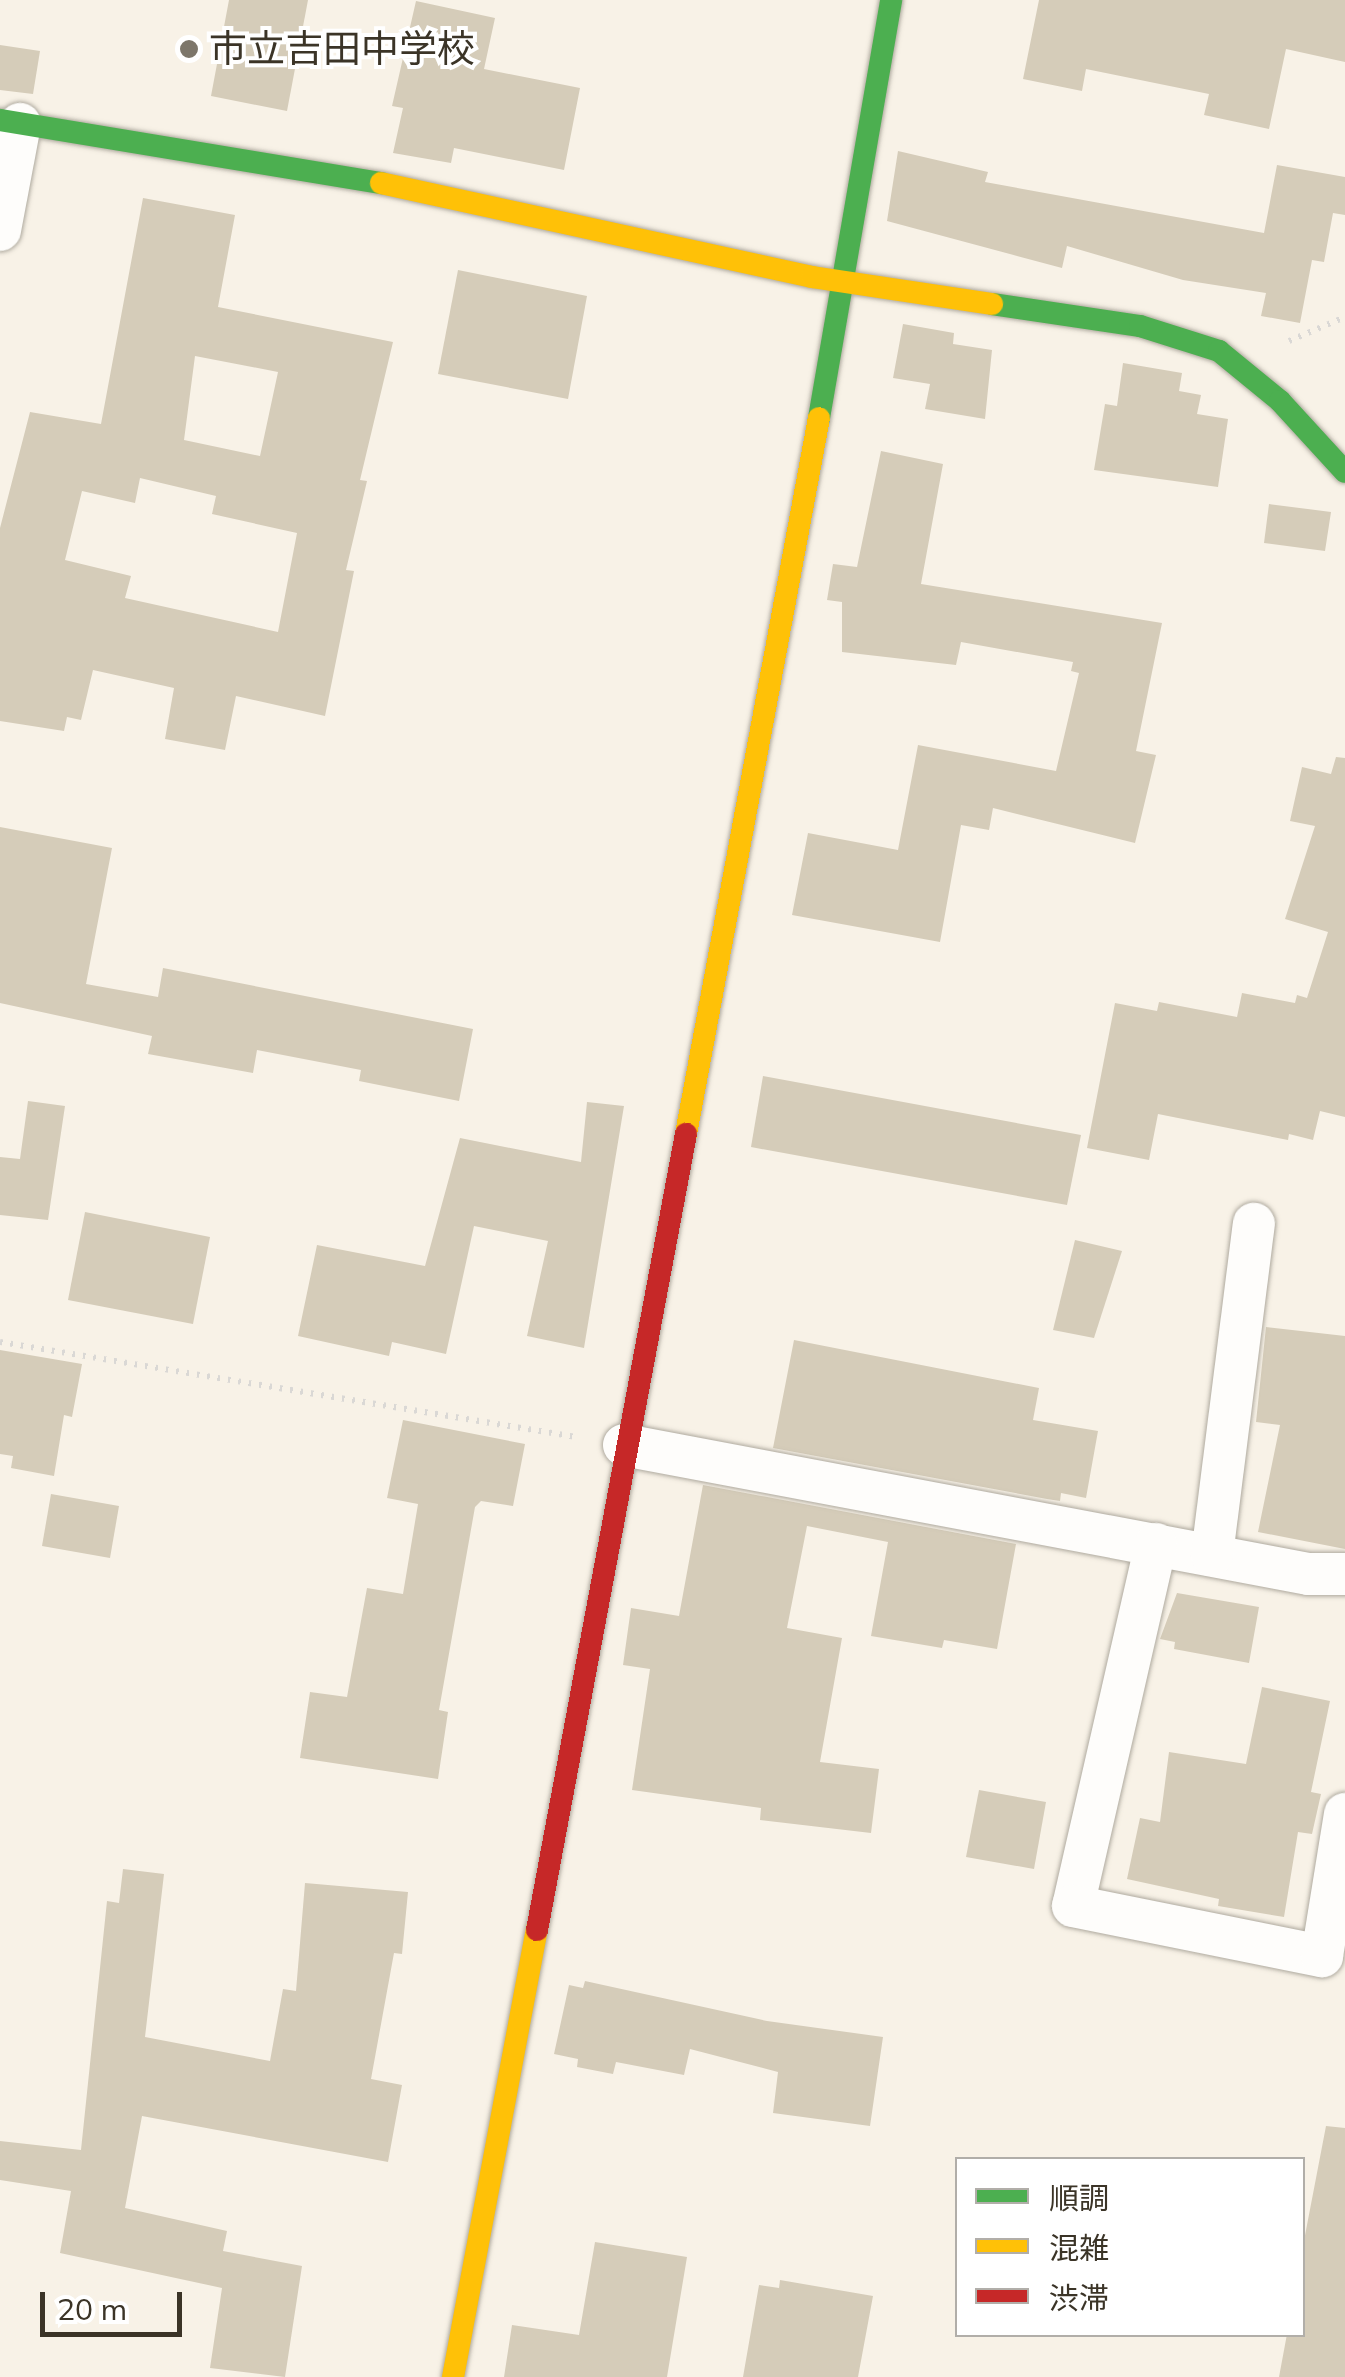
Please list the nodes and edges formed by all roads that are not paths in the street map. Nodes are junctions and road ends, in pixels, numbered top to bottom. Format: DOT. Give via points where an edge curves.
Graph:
graph roads {
  1 [pos="890,0"];
  2 [pos="10,122"];
  3 [pos="0,230"];
  4 [pos="845,282"];
  5 [pos="1345,472"];
  6 [pos="1254,1224"];
  7 [pos="624,1445"];
  8 [pos="1156,1544"];
  9 [pos="1212,1555"];
  10 [pos="1345,1574"];
  11 [pos="1345,1814"];
  12 [pos="453,2377"];
  1 -- 4 [label="street"];
  2 -- 3 [label="street"];
  2 -- 4 [label="street" via="472,198"];
  4 -- 5 [label="street" via="1140,326 1219,350 1280,401"];
  4 -- 7 [label="street"];
  6 -- 9 [label="street"];
  7 -- 8 [label="street"];
  7 -- 12 [label="street"];
  8 -- 9 [label="street"];
  8 -- 11 [label="street" via="1074,1906 1322,1956"];
  9 -- 10 [label="street" via="1309,1574"];
}
